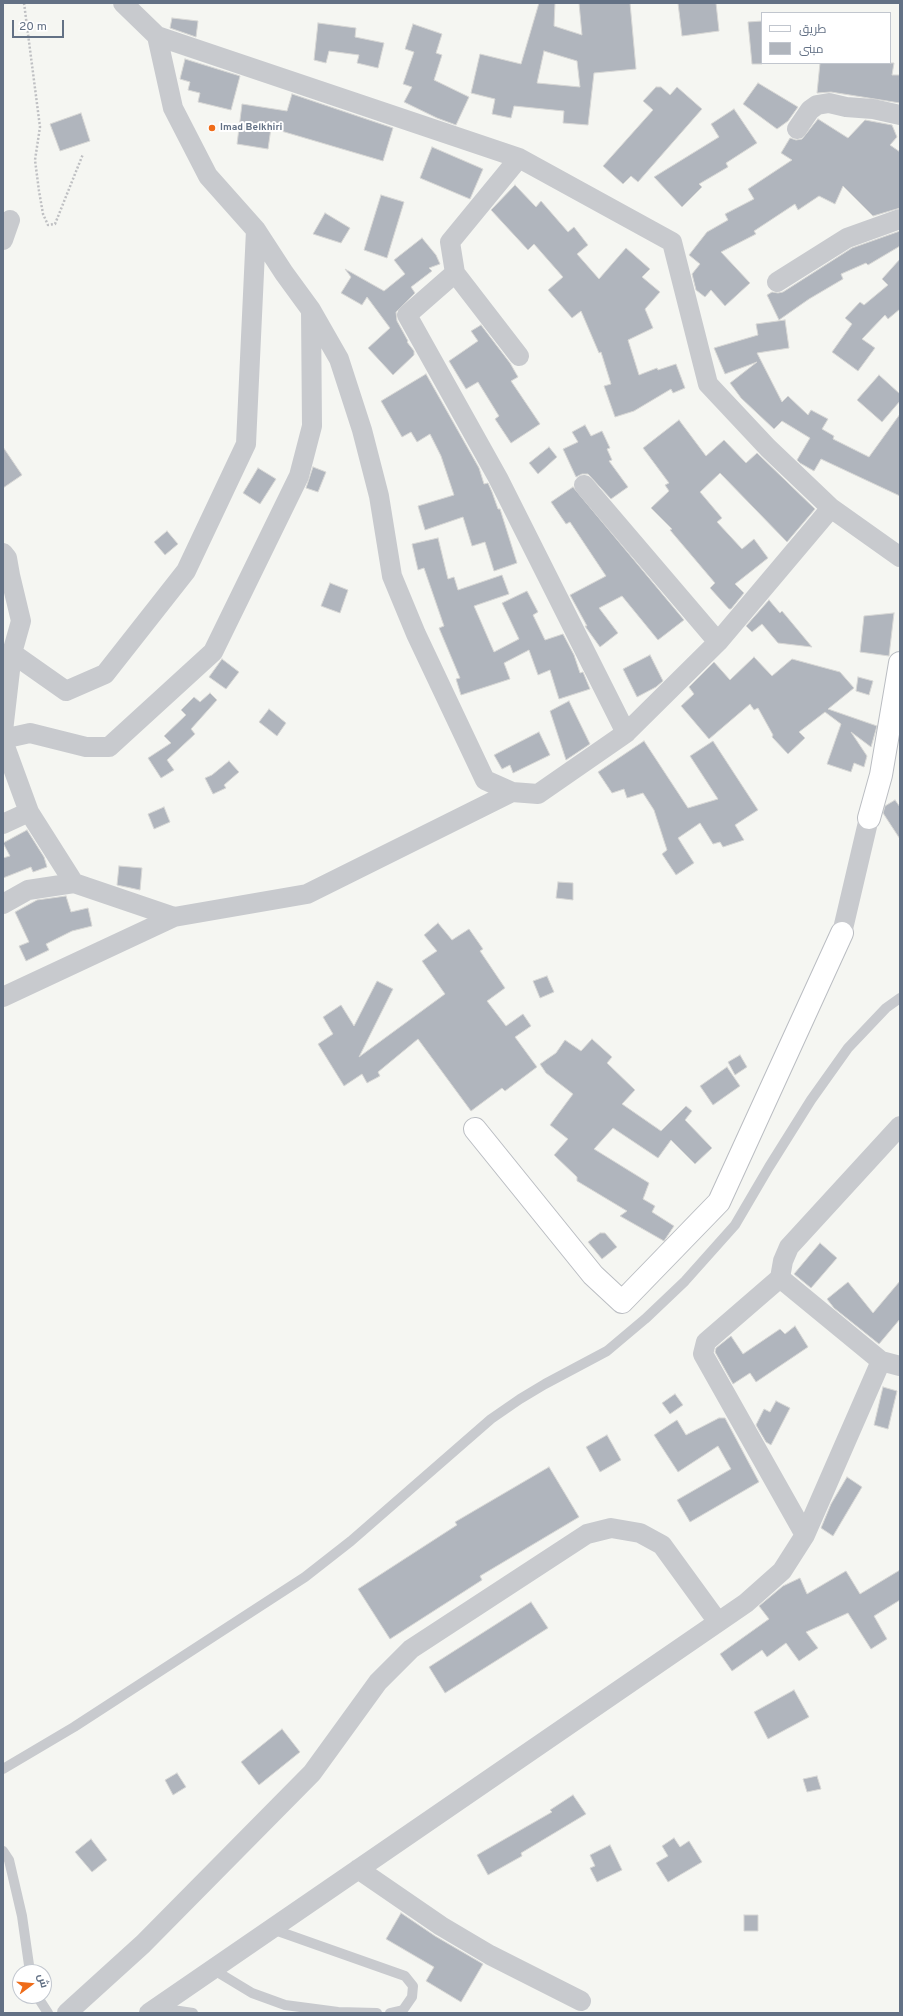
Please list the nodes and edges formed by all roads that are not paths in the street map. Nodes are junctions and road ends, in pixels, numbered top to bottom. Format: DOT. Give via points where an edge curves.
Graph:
graph roads {
  1 [pos="122,3"];
  2 [pos="157,36"];
  3 [pos="900,115"];
  4 [pos="797,129"];
  5 [pos="519,158"];
  6 [pos="10,220"];
  7 [pos="900,220"];
  8 [pos="256,230"];
  9 [pos="3,240"];
  10 [pos="455,273"];
  11 [pos="776,282"];
  12 [pos="311,310"];
  13 [pos="519,356"];
  14 [pos="584,485"];
  15 [pos="831,508"];
  16 [pos="3,552"];
  17 [pos="900,557"];
  18 [pos="6,577"];
  19 [pos="718,642"];
  20 [pos="8,656"];
  21 [pos="900,663"];
  22 [pos="3,731"];
  23 [pos="626,733"];
  24 [pos="3,740"];
  25 [pos="512,792"];
  26 [pos="29,812"];
  27 [pos="869,818"];
  28 [pos="3,824"];
  29 [pos="74,883"];
  30 [pos="3,904"];
  31 [pos="174,917"];
  32 [pos="842,933"];
  33 [pos="3,997"];
  34 [pos="900,998"];
  35 [pos="900,1126"];
  36 [pos="475,1130"];
  37 [pos="780,1278"];
  38 [pos="881,1361"];
  39 [pos="900,1366"];
  40 [pos="804,1535"];
  41 [pos="718,1622"];
  42 [pos="3,1769"];
  43 [pos="3,1851"];
  44 [pos="358,1869"];
  45 [pos="271,1928"];
  46 [pos="29,1964"];
  47 [pos="214,1970"];
  48 [pos="582,2001"];
  49 [pos="42,2004"];
  50 [pos="153,2010"];
  51 [pos="48,2013"];
  52 [pos="67,2013"];
  53 [pos="193,2013"];
  54 [pos="377,2013"];
  55 [pos="390,2013"];
  1 -- 2 [label="street"];
  2 -- 5 [label="street"];
  2 -- 8 [label="street" via="173,108 208,176"];
  3 -- 4 [label="street" via="829,102 810,110"];
  5 -- 10 [label="street" via="450,242"];
  5 -- 15 [label="street" via="672,242 708,384 768,448"];
  6 -- 9 [label="street"];
  7 -- 11 [label="street" via="847,238"];
  8 -- 12 [label="street"];
  8 -- 20 [label="street" via="246,444 186,571 105,674 66,691"];
  10 -- 13 [label="street"];
  10 -- 23 [label="street" via="407,315 498,478"];
  12 -- 24 [label="street" via="312,426 299,476 212,652 109,746 86,747 30,733"];
  12 -- 25 [label="street" via="339,359 362,430 379,496 392,576 416,634 485,780"];
  14 -- 19 [label="street"];
  15 -- 17 [label="street"];
  15 -- 19 [label="street"];
  16 -- 18 [label="street" via="7,558"];
  18 -- 20 [label="street" via="21,621"];
  19 -- 23 [label="street"];
  20 -- 22 [label="street"];
  21 -- 27 [label="street" via="881,775"];
  23 -- 25 [label="street" via="538,794"];
  24 -- 26 [label="street"];
  25 -- 31 [label="street" via="307,894"];
  26 -- 28 [label="street"];
  26 -- 29 [label="street"];
  27 -- 32 [label="street"];
  29 -- 30 [label="street" via="28,890"];
  29 -- 31 [label="street"];
  31 -- 33 [label="street"];
  32 -- 36 [label="street" via="719,1202 622,1302 593,1275"];
  34 -- 42 [label="lane" via="886,1008 848,1048 811,1100 735,1225 685,1281 645,1319 607,1351 539,1388 491,1419 351,1541 305,1577 74,1728"];
  35 -- 37 [label="street" via="789,1247"];
  37 -- 38 [label="street"];
  37 -- 40 [label="street" via="706,1342 703,1354"];
  38 -- 39 [label="street"];
  38 -- 40 [label="street"];
  40 -- 41 [label="street" via="782,1571 746,1603"];
  41 -- 44 [label="street"];
  41 -- 52 [label="street" via="662,1545 640,1533 611,1528 587,1534 411,1649 378,1682 312,1773 143,1944"];
  43 -- 46 [label="lane" via="9,1860 22,1916"];
  44 -- 45 [label="street"];
  44 -- 48 [label="street" via="441,1926 490,1955"];
  45 -- 47 [label="street"];
  45 -- 55 [label="lane" via="405,1976 413,1986 412,1997 403,2010"];
  47 -- 50 [label="street"];
  47 -- 54 [label="lane" via="252,1993 286,2005 338,2012"];
  49 -- 51 [label="lane"];
  50 -- 53 [label="lane"];
}
